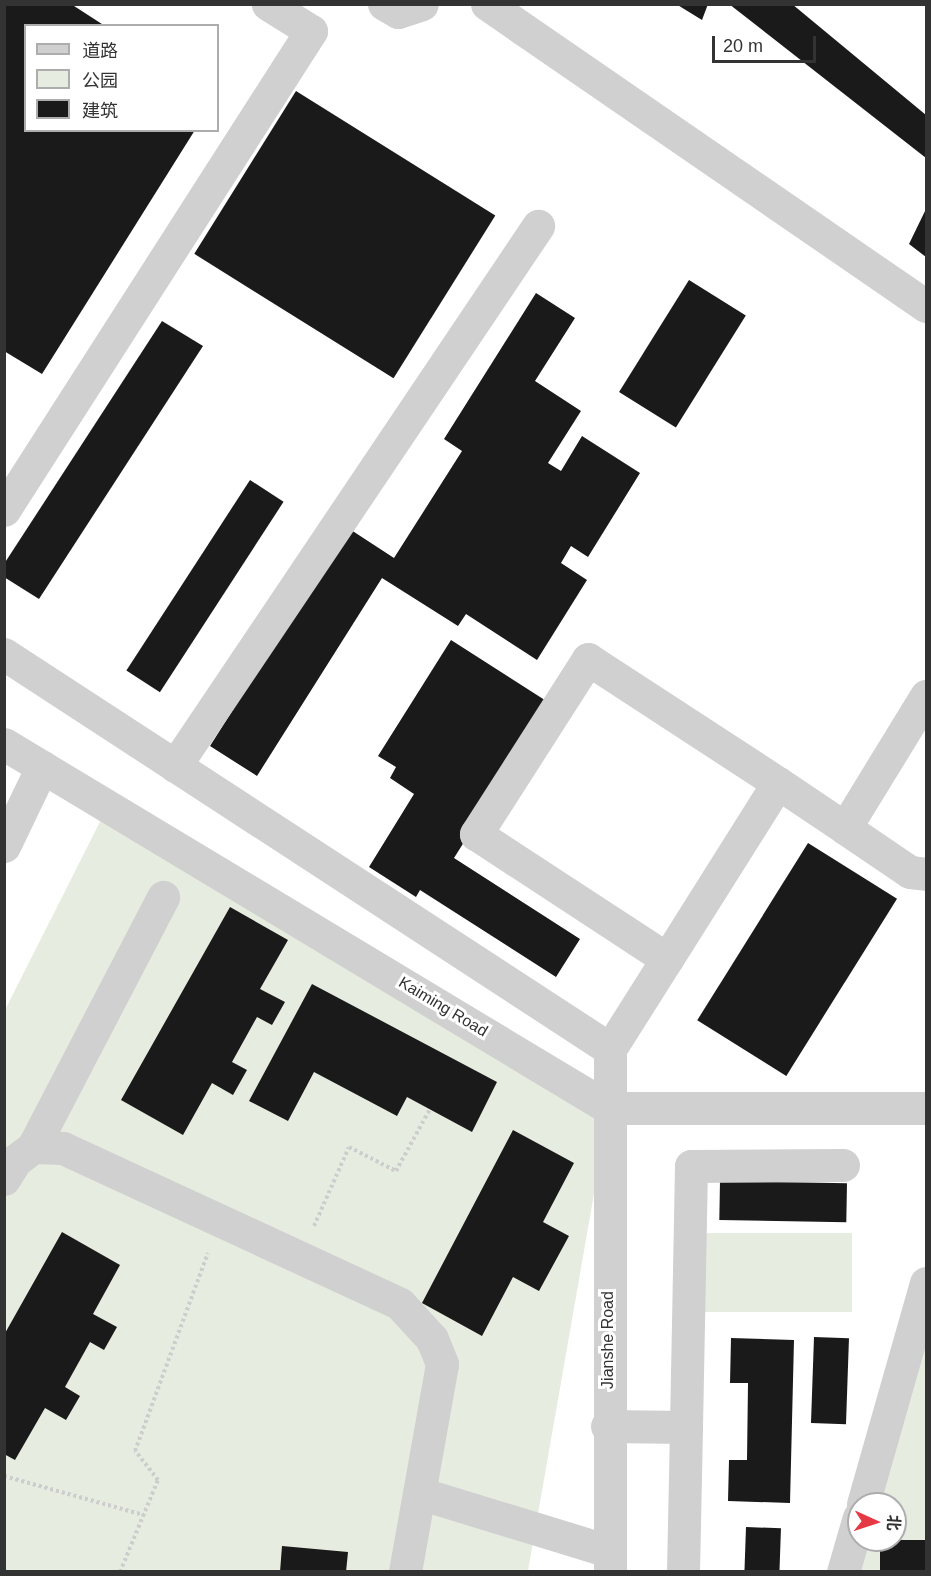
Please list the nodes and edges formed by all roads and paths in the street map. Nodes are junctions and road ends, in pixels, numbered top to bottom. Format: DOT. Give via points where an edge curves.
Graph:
graph roads {
  1 [pos="268,4"];
  2 [pos="384,4"];
  3 [pos="422,4"];
  4 [pos="487,4"];
  5 [pos="538,226"];
  6 [pos="927,306"];
  7 [pos="4,510"];
  8 [pos="4,654"];
  9 [pos="927,696"];
  10 [pos="4,744"];
  11 [pos="175,766"];
  12 [pos="42,767"];
  13 [pos="778,783"];
  14 [pos="845,828"];
  15 [pos="4,846"];
  16 [pos="927,874"];
  17 [pos="163,897"];
  18 [pos="666,959"];
  19 [pos="610,1048"];
  20 [pos="609,1108"];
  21 [pos="927,1108"];
  22 [pos="430,1109"];
  23 [pos="33,1148"];
  24 [pos="843,1165"];
  25 [pos="4,1179"];
  26 [pos="219,1221"];
  27 [pos="300,1258"];
  28 [pos="927,1283"];
  29 [pos="607,1426"];
  30 [pos="686,1427"];
  31 [pos="4,1476"];
  32 [pos="866,1492"];
  33 [pos="419,1493"];
  34 [pos="144,1515"];
  35 [pos="849,1552"];
  36 [pos="610,1561"];
  37 [pos="120,1572"];
  38 [pos="405,1572"];
  39 [pos="682,1572"];
  40 [pos="843,1572"];
  1 -- 7 [label="street" via="311,31"];
  2 -- 3 [label="street" via="398,12"];
  4 -- 6 [label="street"];
  5 -- 11 [label="street"];
  8 -- 11 [label="street"];
  9 -- 14 [label="street"];
  10 -- 12 [label="street, Kaiming Road"];
  11 -- 19 [label="street"];
  12 -- 15 [label="street"];
  12 -- 20 [label="street, Kaiming Road"];
  13 -- 14 [label="street"];
  13 -- 18 [label="street"];
  13 -- 18 [label="street" via="588,659 476,834"];
  14 -- 16 [label="street" via="910,872"];
  17 -- 23 [label="street"];
  18 -- 19 [label="street"];
  19 -- 20 [label="street, Jianshe Road"];
  20 -- 21 [label="street"];
  20 -- 29 [label="street, Jianshe Road"];
  22 -- 27 [label="path" via="396,1171 349,1147"];
  23 -- 25 [label="street" via="16,1160"];
  23 -- 26 [label="street" via="63,1148"];
  24 -- 30 [label="street" via="691,1166"];
  26 -- 27 [label="street"];
  26 -- 34 [label="path" via="135,1451 158,1480"];
  27 -- 33 [label="street" via="400,1304 432,1339 442,1364"];
  28 -- 32 [label="street"];
  29 -- 30 [label="street"];
  29 -- 36 [label="street, Jianshe Road"];
  30 -- 39 [label="street"];
  31 -- 34 [label="path"];
  33 -- 36 [label="street"];
  33 -- 38 [label="street"];
  34 -- 37 [label="path"];
  35 -- 40 [label="street"];
}
